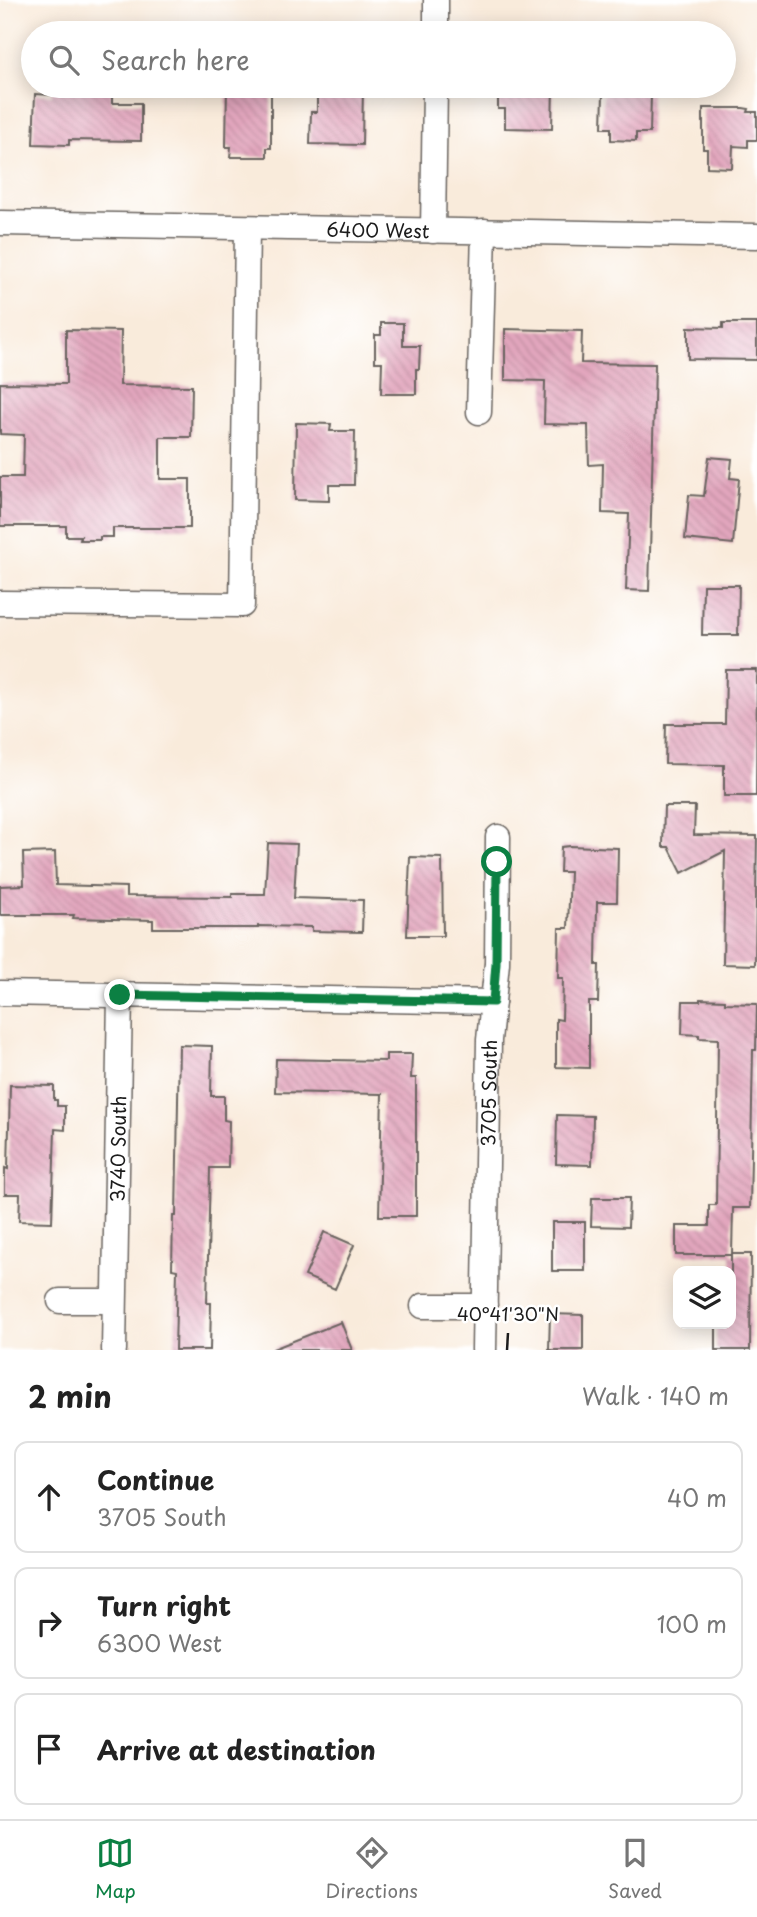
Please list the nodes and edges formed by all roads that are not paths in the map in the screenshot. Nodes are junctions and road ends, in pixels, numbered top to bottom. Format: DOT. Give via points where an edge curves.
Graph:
graph roads {
  1 [pos="436,0"];
  2 [pos="436,21"];
  3 [pos="435,98"];
  4 [pos="0,223"];
  5 [pos="247,228"];
  6 [pos="433,230"];
  7 [pos="484,231"];
  8 [pos="757,236"];
  9 [pos="479,412"];
  10 [pos="0,603"];
  11 [pos="498,837"];
  12 [pos="0,993"];
  13 [pos="120,995"];
  14 [pos="493,1002"];
  15 [pos="60,1301"];
  16 [pos="114,1301"];
  17 [pos="423,1306"];
  18 [pos="485,1307"];
  19 [pos="114,1350"];
  20 [pos="484,1350"];
  1 -- 2 [label="street"];
  3 -- 6 [label="street"];
  4 -- 5 [label="street, 6400 West"];
  5 -- 6 [label="street, 6400 West"];
  5 -- 10 [label="street" via="242,606"];
  6 -- 7 [label="street, 6400 West"];
  7 -- 8 [label="street, 6400 West"];
  7 -- 9 [label="street"];
  11 -- 14 [label="street, 3705 South"];
  12 -- 13 [label="street"];
  13 -- 14 [label="street"];
  13 -- 16 [label="street, 3740 South"];
  14 -- 18 [label="street, 3705 South"];
  15 -- 16 [label="street"];
  16 -- 19 [label="street, 3740 South"];
  17 -- 18 [label="street"];
  18 -- 20 [label="street, 3705 South"];
}
